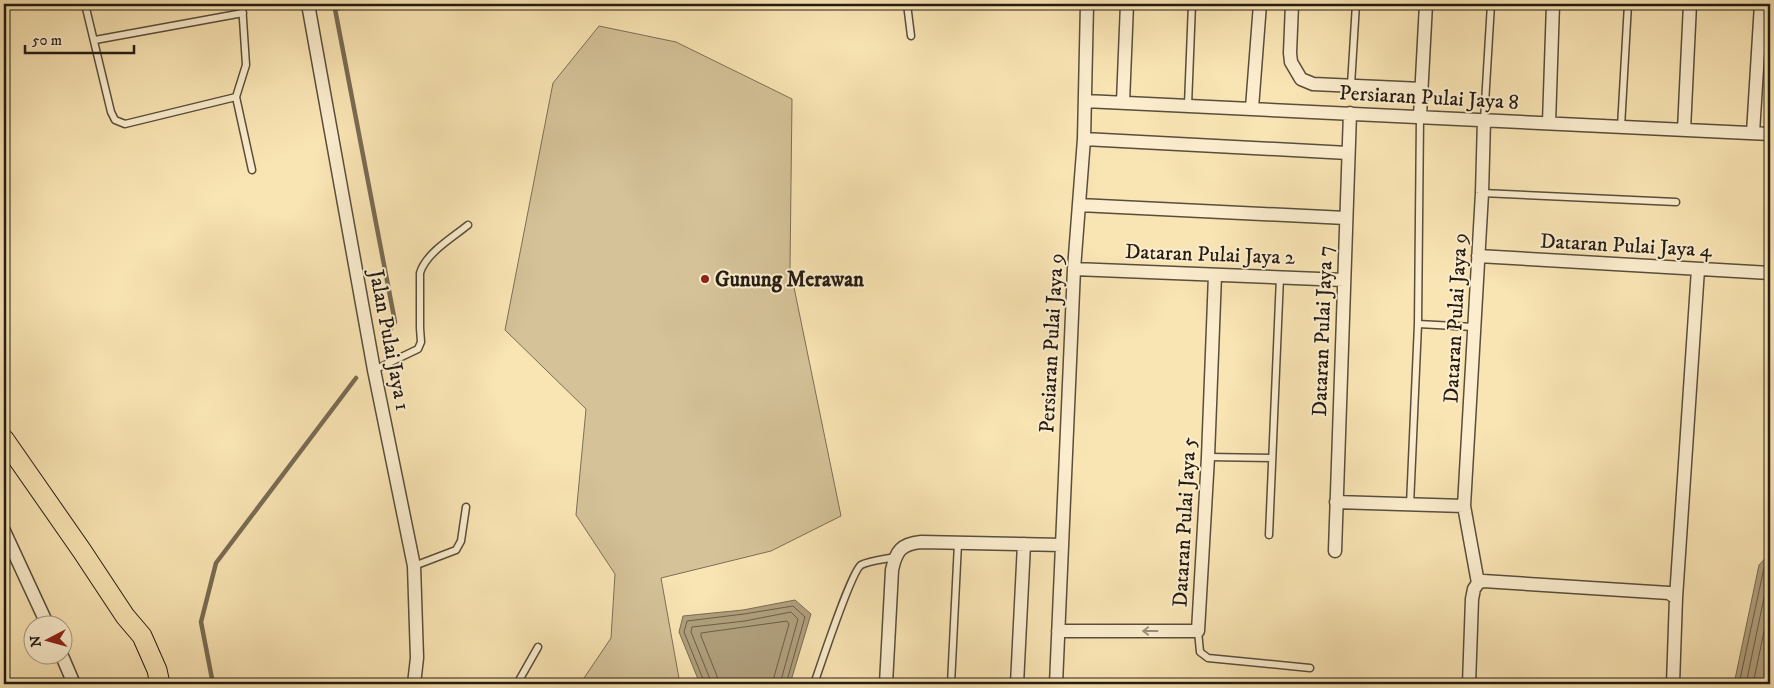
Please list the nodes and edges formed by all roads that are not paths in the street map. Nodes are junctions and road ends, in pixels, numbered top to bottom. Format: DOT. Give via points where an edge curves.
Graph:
graph roads {
  1 [pos="85,4"];
  2 [pos="242,4"];
  3 [pos="308,4"];
  4 [pos="907,4"];
  5 [pos="1087,4"];
  6 [pos="1127,4"];
  7 [pos="1192,4"];
  8 [pos="1260,4"];
  9 [pos="1292,4"];
  10 [pos="1356,4"];
  11 [pos="1426,4"];
  12 [pos="1491,4"];
  13 [pos="1553,4"];
  14 [pos="1628,4"];
  15 [pos="1690,4"];
  16 [pos="1761,4"];
  17 [pos="244,13"];
  18 [pos="911,36"];
  19 [pos="95,40"];
  20 [pos="1351,85"];
  21 [pos="1422,89"];
  22 [pos="236,97"];
  23 [pos="1086,101"];
  24 [pos="1122,102"];
  25 [pos="1188,105"];
  26 [pos="1252,108"];
  27 [pos="1350,113"];
  28 [pos="1420,116"];
  29 [pos="1484,120"];
  30 [pos="1549,123"];
  31 [pos="1621,127"];
  32 [pos="1684,130"];
  33 [pos="1753,133"];
  34 [pos="1770,134"];
  35 [pos="1084,139"];
  36 [pos="1348,153"];
  37 [pos="252,170"];
  38 [pos="1482,193"];
  39 [pos="1676,202"];
  40 [pos="1079,205"];
  41 [pos="1346,218"];
  42 [pos="468,225"];
  43 [pos="1478,256"];
  44 [pos="1074,269"];
  45 [pos="1698,269"];
  46 [pos="1215,274"];
  47 [pos="1770,274"];
  48 [pos="1280,277"];
  49 [pos="1344,280"];
  50 [pos="1418,324"];
  51 [pos="1474,327"];
  52 [pos="374,370"];
  53 [pos="4,439"];
  54 [pos="1208,457"];
  55 [pos="1272,458"];
  56 [pos="1336,502"];
  57 [pos="1410,504"];
  58 [pos="1464,506"];
  59 [pos="466,507"];
  60 [pos="4,531"];
  61 [pos="1269,535"];
  62 [pos="958,543"];
  63 [pos="1024,544"];
  64 [pos="1062,545"];
  65 [pos="1335,551"];
  66 [pos="895,557"];
  67 [pos="414,566"];
  68 [pos="1478,583"];
  69 [pos="1676,598"];
  70 [pos="43,616"];
  71 [pos="125,616"];
  72 [pos="1058,631"];
  73 [pos="1198,631"];
  74 [pos="538,647"];
  75 [pos="66,666"];
  76 [pos="1310,668"];
  77 [pos="74,684"];
  78 [pos="148,684"];
  79 [pos="160,684"];
  80 [pos="414,684"];
  81 [pos="517,684"];
  82 [pos="814,684"];
  83 [pos="886,684"];
  84 [pos="951,684"];
  85 [pos="1017,684"];
  86 [pos="1056,684"];
  87 [pos="1469,684"];
  88 [pos="1673,684"];
  1 -- 19 [label="lane"];
  2 -- 17 [label="lane"];
  3 -- 52 [label="street, Jalan Pulai Jaya 1"];
  4 -- 18 [label="lane"];
  5 -- 23 [label="street, Persiaran Pulai Jaya 9"];
  6 -- 24 [label="street"];
  7 -- 25 [label="lane"];
  8 -- 26 [label="street"];
  9 -- 20 [label="street" via="1290,53 1295,72 1313,84"];
  10 -- 20 [label="lane"];
  11 -- 21 [label="street"];
  12 -- 29 [label="lane, Dataran Pulai Jaya 9"];
  13 -- 30 [label="street"];
  14 -- 31 [label="lane"];
  15 -- 32 [label="street"];
  16 -- 33 [label="street"];
  17 -- 19 [label="lane"];
  17 -- 22 [label="lane" via="246,66"];
  19 -- 22 [label="lane" via="115,120 125,124"];
  20 -- 21 [label="street"];
  21 -- 28 [label="street"];
  22 -- 37 [label="lane"];
  23 -- 24 [label="street, Persiaran Pulai Jaya 8"];
  23 -- 35 [label="street, Persiaran Pulai Jaya 9"];
  24 -- 25 [label="street, Persiaran Pulai Jaya 8"];
  25 -- 26 [label="street, Persiaran Pulai Jaya 8"];
  26 -- 27 [label="street, Persiaran Pulai Jaya 8"];
  27 -- 28 [label="street, Persiaran Pulai Jaya 8"];
  27 -- 36 [label="street, Dataran Pulai Jaya 7"];
  28 -- 29 [label="street, Persiaran Pulai Jaya 8"];
  28 -- 50 [label="lane"];
  29 -- 30 [label="street, Persiaran Pulai Jaya 8"];
  29 -- 38 [label="street, Dataran Pulai Jaya 9"];
  30 -- 31 [label="street, Persiaran Pulai Jaya 8"];
  31 -- 32 [label="street, Persiaran Pulai Jaya 8"];
  32 -- 33 [label="street, Persiaran Pulai Jaya 8"];
  33 -- 34 [label="street, Persiaran Pulai Jaya 8"];
  35 -- 36 [label="street"];
  35 -- 40 [label="street, Persiaran Pulai Jaya 9"];
  36 -- 41 [label="street, Dataran Pulai Jaya 7"];
  38 -- 39 [label="lane"];
  38 -- 43 [label="street, Dataran Pulai Jaya 9"];
  40 -- 41 [label="street"];
  40 -- 44 [label="street, Persiaran Pulai Jaya 9"];
  41 -- 49 [label="street, Dataran Pulai Jaya 7"];
  42 -- 52 [label="lane" via="422,266 421,342 418,349"];
  43 -- 45 [label="street, Dataran Pulai Jaya 4"];
  43 -- 51 [label="street, Dataran Pulai Jaya 9"];
  44 -- 46 [label="street, Dataran Pulai Jaya 2"];
  44 -- 64 [label="street, Persiaran Pulai Jaya 9"];
  45 -- 47 [label="street, Dataran Pulai Jaya 4"];
  45 -- 69 [label="street"];
  46 -- 48 [label="street, Dataran Pulai Jaya 2"];
  46 -- 54 [label="street, Dataran Pulai Jaya 5"];
  48 -- 49 [label="street, Dataran Pulai Jaya 2"];
  48 -- 55 [label="lane"];
  49 -- 56 [label="street, Dataran Pulai Jaya 7"];
  50 -- 51 [label="lane"];
  50 -- 57 [label="lane"];
  51 -- 58 [label="street, Dataran Pulai Jaya 9"];
  52 -- 67 [label="street, Jalan Pulai Jaya 1"];
  53 -- 71 [label="main road"];
  54 -- 55 [label="lane"];
  54 -- 73 [label="street, Dataran Pulai Jaya 5"];
  55 -- 61 [label="lane"];
  56 -- 57 [label="street"];
  56 -- 65 [label="street, Dataran Pulai Jaya 7"];
  57 -- 58 [label="street"];
  58 -- 68 [label="street, Dataran Pulai Jaya 9"];
  59 -- 67 [label="lane" via="461,541 456,550"];
  60 -- 70 [label="street"];
  62 -- 63 [label="street"];
  62 -- 66 [label="street" via="909,543"];
  62 -- 84 [label="lane"];
  63 -- 64 [label="street"];
  63 -- 85 [label="street"];
  64 -- 72 [label="street, Persiaran Pulai Jaya 9"];
  66 -- 82 [label="lane" via="862,565 857,570"];
  66 -- 83 [label="street"];
  67 -- 80 [label="street, Jalan Pulai Jaya 1" via="417,658"];
  68 -- 69 [label="street" via="1489,581 1662,592"];
  68 -- 87 [label="street" via="1472,599"];
  69 -- 88 [label="street"];
  71 -- 78 [label="main road"];
  71 -- 79 [label="main road" via="142,636"];
  73 -- 72 [label="street, Dataran Pulai Jaya 5, one-way"];
  72 -- 86 [label="street, Persiaran Pulai Jaya 9"];
  73 -- 76 [label="lane" via="1200,652 1208,658"];
  74 -- 81 [label="lane"];
  75 -- 77 [label="street"];
}
